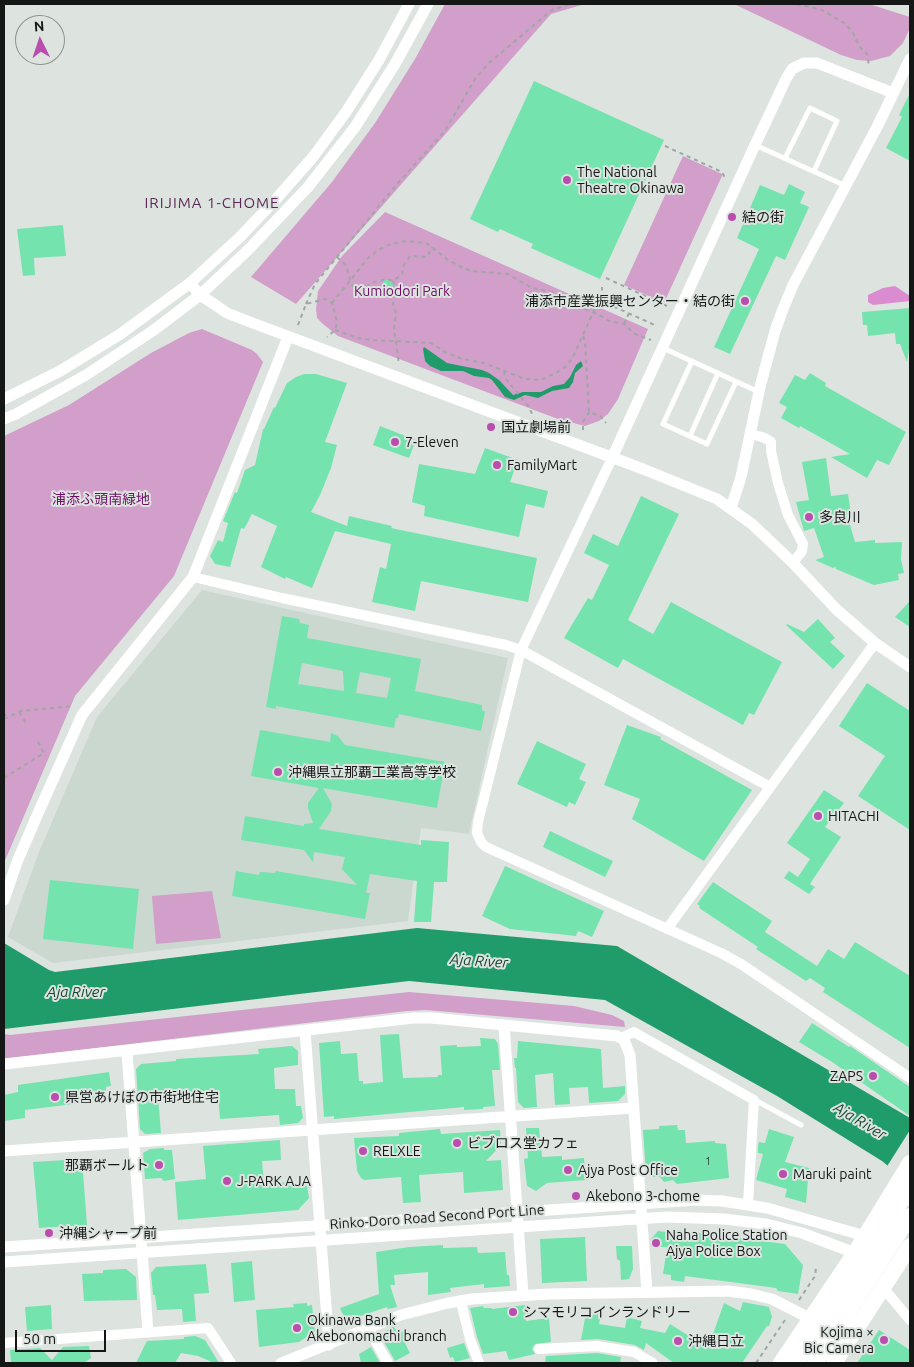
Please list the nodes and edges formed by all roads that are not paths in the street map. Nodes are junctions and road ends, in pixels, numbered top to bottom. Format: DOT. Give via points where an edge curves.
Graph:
graph roads {
  1 [pos="409,4"];
  2 [pos="428,4"];
  3 [pos="910,59"];
  4 [pos="893,93"];
  5 [pos="755,145"];
  6 [pos="785,158"];
  7 [pos="814,171"];
  8 [pos="846,186"];
  9 [pos="190,282"];
  10 [pos="200,295"];
  11 [pos="288,337"];
  12 [pos="662,348"];
  13 [pos="692,361"];
  14 [pos="718,374"];
  15 [pos="736,382"];
  16 [pos="759,392"];
  17 [pos="4,398"];
  18 [pos="4,419"];
  19 [pos="751,434"];
  20 [pos="690,436"];
  21 [pos="612,458"];
  22 [pos="731,508"];
  23 [pos="793,563"];
  24 [pos="193,577"];
  25 [pos="875,643"];
  26 [pos="521,650"];
  27 [pos="910,667"];
  28 [pos="770,787"];
  29 [pos="4,900"];
  30 [pos="667,929"];
  31 [pos="504,1025"];
  32 [pos="305,1031"];
  33 [pos="621,1038"];
  34 [pos="127,1052"];
  35 [pos="4,1064"];
  36 [pos="910,1078"];
  37 [pos="754,1100"];
  38 [pos="633,1108"];
  39 [pos="511,1116"];
  40 [pos="801,1125"];
  41 [pos="314,1130"];
  42 [pos="133,1143"];
  43 [pos="4,1152"];
  44 [pos="910,1164"];
  45 [pos="904,1185"];
  46 [pos="640,1203"];
  47 [pos="748,1204"];
  48 [pos="518,1211"];
  49 [pos="910,1216"];
  50 [pos="641,1218"];
  51 [pos="319,1225"];
  52 [pos="519,1227"];
  53 [pos="865,1236"];
  54 [pos="140,1237"];
  55 [pos="321,1241"];
  56 [pos="910,1246"];
  57 [pos="4,1247"];
  58 [pos="141,1252"];
  59 [pos="855,1253"];
  60 [pos="4,1262"];
  61 [pos="884,1288"];
  62 [pos="646,1292"];
  63 [pos="523,1295"];
  64 [pos="462,1300"];
  65 [pos="811,1319"];
  66 [pos="910,1320"];
  67 [pos="368,1328"];
  68 [pos="148,1332"];
  69 [pos="4,1343"];
  70 [pos="329,1344"];
  71 [pos="539,1349"];
  72 [pos="231,1363"];
  73 [pos="281,1363"];
  74 [pos="388,1363"];
  75 [pos="479,1363"];
  76 [pos="653,1363"];
  77 [pos="781,1363"];
  78 [pos="796,1363"];
  79 [pos="815,1363"];
  80 [pos="834,1363"];
  1 -- 9 [label="street" via="370,74 313,157 240,237"];
  2 -- 10 [label="street" via="395,64 331,158 278,220"];
  3 -- 4 [label="street"];
  4 -- 5 [label="street" via="824,65 804,63 792,70 786,79"];
  4 -- 8 [label="street"];
  5 -- 6 [label="lane"];
  5 -- 12 [label="street"];
  6 -- 7 [label="lane"];
  6 -- 7 [label="lane" via="810,108 837,121"];
  7 -- 8 [label="lane"];
  8 -- 16 [label="street" via="783,308"];
  9 -- 10 [label="street"];
  9 -- 17 [label="street" via="90,354"];
  10 -- 11 [label="street" via="227,313"];
  10 -- 18 [label="street" via="86,375"];
  11 -- 21 [label="street"];
  11 -- 24 [label="street"];
  12 -- 13 [label="lane"];
  12 -- 21 [label="street"];
  13 -- 14 [label="lane"];
  13 -- 20 [label="lane" via="663,424"];
  14 -- 15 [label="lane"];
  14 -- 20 [label="lane"];
  15 -- 16 [label="lane"];
  15 -- 20 [label="lane" via="707,444"];
  16 -- 19 [label="street"];
  19 -- 22 [label="street"];
  19 -- 23 [label="street" via="771,442 774,467 788,515 803,544"];
  21 -- 22 [label="street" via="706,494"];
  21 -- 26 [label="street"];
  22 -- 23 [label="street"];
  23 -- 25 [label="street" via="836,609"];
  24 -- 26 [label="street"];
  24 -- 29 [label="street" via="77,724 17,862"];
  25 -- 27 [label="street"];
  25 -- 28 [label="street"];
  26 -- 28 [label="street"];
  26 -- 30 [label="street" via="478,822 477,833 481,842"];
  28 -- 30 [label="street"];
  30 -- 36 [label="street" via="740,964"];
  31 -- 32 [label="street" via="414,1018"];
  31 -- 33 [label="street"];
  31 -- 39 [label="street"];
  32 -- 34 [label="street"];
  32 -- 41 [label="street"];
  33 -- 37 [label="street" via="634,1032"];
  33 -- 38 [label="street" via="630,1055"];
  34 -- 35 [label="street"];
  34 -- 42 [label="street"];
  37 -- 40 [label="lane"];
  37 -- 47 [label="street"];
  38 -- 39 [label="street"];
  38 -- 46 [label="street"];
  39 -- 41 [label="street"];
  39 -- 48 [label="street"];
  41 -- 42 [label="street"];
  41 -- 51 [label="street"];
  42 -- 43 [label="street"];
  42 -- 54 [label="street"];
  44 -- 45 [label="highway"];
  45 -- 53 [label="highway"];
  45 -- 78 [label="highway"];
  46 -- 47 [label="street, Rinko-Doro Road Second Port Line" via="697,1200"];
  46 -- 48 [label="street, Rinko-Doro Road Second Port Line"];
  46 -- 50 [label="street"];
  47 -- 53 [label="street, Rinko-Doro Road Second Port Line"];
  48 -- 51 [label="street, Rinko-Doro Road Second Port Line"];
  48 -- 52 [label="street"];
  49 -- 79 [label="highway"];
  50 -- 52 [label="street, Rinko-Doro Road Second Port Line"];
  50 -- 59 [label="street, Rinko-Doro Road Second Port Line" via="698,1217 748,1221 802,1233"];
  50 -- 62 [label="street"];
  51 -- 54 [label="street, Rinko-Doro Road Second Port Line"];
  51 -- 55 [label="street"];
  52 -- 55 [label="street, Rinko-Doro Road Second Port Line"];
  52 -- 63 [label="street"];
  53 -- 59 [label="highway"];
  54 -- 57 [label="street, Rinko-Doro Road Second Port Line"];
  54 -- 58 [label="street"];
  55 -- 58 [label="street, Rinko-Doro Road Second Port Line"];
  55 -- 70 [label="street"];
  56 -- 61 [label="highway"];
  58 -- 60 [label="street, Rinko-Doro Road Second Port Line"];
  58 -- 68 [label="street"];
  59 -- 61 [label="street"];
  59 -- 65 [label="highway"];
  61 -- 66 [label="street"];
  61 -- 80 [label="highway"];
  62 -- 63 [label="street"];
  62 -- 65 [label="street" via="728,1291 750,1294 772,1299"];
  63 -- 64 [label="street"];
  64 -- 67 [label="street" via="401,1315"];
  64 -- 75 [label="street" via="470,1340"];
  65 -- 77 [label="highway"];
  67 -- 70 [label="street"];
  67 -- 74 [label="street"];
  68 -- 69 [label="street"];
  68 -- 72 [label="street" via="208,1328"];
  70 -- 73 [label="street"];
  71 -- 76 [label="street" via="597,1346 634,1352"];
}
